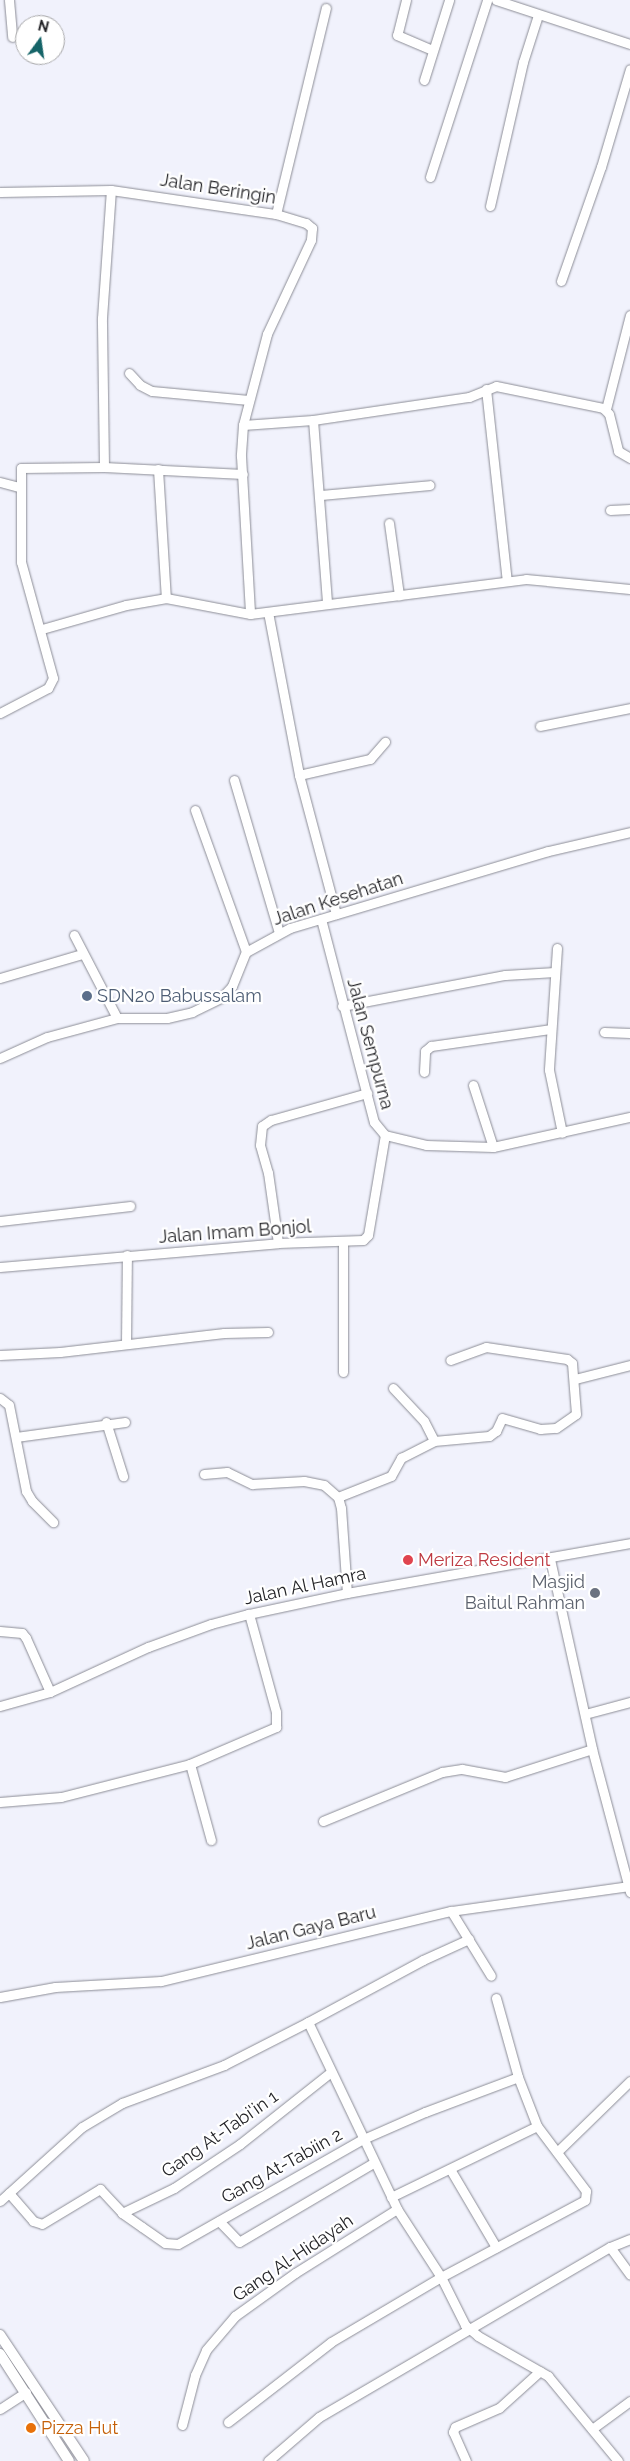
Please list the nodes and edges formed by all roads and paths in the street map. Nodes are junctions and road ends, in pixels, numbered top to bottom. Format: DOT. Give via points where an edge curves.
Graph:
graph roads {
  1 [pos="9,0"];
  2 [pos="406,0"];
  3 [pos="449,0"];
  4 [pos="487,0"];
  5 [pos="496,0"];
  6 [pos="326,8"];
  7 [pos="538,15"];
  8 [pos="12,37"];
  9 [pos="630,44"];
  10 [pos="432,50"];
  11 [pos="630,69"];
  12 [pos="424,80"];
  13 [pos="430,177"];
  14 [pos="111,190"];
  15 [pos="0,192"];
  16 [pos="490,206"];
  17 [pos="276,214"];
  18 [pos="561,281"];
  19 [pos="630,315"];
  20 [pos="129,373"];
  21 [pos="486,389"];
  22 [pos="250,400"];
  23 [pos="606,409"];
  24 [pos="313,420"];
  25 [pos="243,426"];
  26 [pos="630,458"];
  27 [pos="104,467"];
  28 [pos="158,469"];
  29 [pos="243,474"];
  30 [pos="0,482"];
  31 [pos="430,485"];
  32 [pos="19,487"];
  33 [pos="321,494"];
  34 [pos="630,509"];
  35 [pos="610,510"];
  36 [pos="389,522"];
  37 [pos="506,581"];
  38 [pos="630,589"];
  39 [pos="399,595"];
  40 [pos="166,598"];
  41 [pos="327,602"];
  42 [pos="268,612"];
  43 [pos="250,614"];
  44 [pos="42,629"];
  45 [pos="630,708"];
  46 [pos="0,713"];
  47 [pos="540,726"];
  48 [pos="385,742"];
  49 [pos="299,775"];
  50 [pos="234,780"];
  51 [pos="195,810"];
  52 [pos="630,832"];
  53 [pos="336,914"];
  54 [pos="321,920"];
  55 [pos="279,933"];
  56 [pos="74,935"];
  57 [pos="557,948"];
  58 [pos="246,952"];
  59 [pos="82,954"];
  60 [pos="555,972"];
  61 [pos="0,978"];
  62 [pos="342,1006"];
  63 [pos="117,1018"];
  64 [pos="550,1029"];
  65 [pos="604,1032"];
  66 [pos="630,1033"];
  67 [pos="0,1058"];
  68 [pos="424,1072"];
  69 [pos="473,1086"];
  70 [pos="367,1093"];
  71 [pos="630,1117"];
  72 [pos="562,1133"];
  73 [pos="385,1134"];
  74 [pos="493,1147"];
  75 [pos="130,1206"];
  76 [pos="0,1221"];
  77 [pos="278,1243"];
  78 [pos="343,1243"];
  79 [pos="127,1256"];
  80 [pos="0,1267"];
  81 [pos="268,1332"];
  82 [pos="126,1344"];
  83 [pos="0,1355"];
  84 [pos="450,1360"];
  85 [pos="630,1365"];
  86 [pos="343,1372"];
  87 [pos="575,1379"];
  88 [pos="393,1388"];
  89 [pos="0,1398"];
  90 [pos="106,1422"];
  91 [pos="125,1422"];
  92 [pos="16,1437"];
  93 [pos="434,1441"];
  94 [pos="204,1474"];
  95 [pos="123,1476"];
  96 [pos="338,1497"];
  97 [pos="53,1522"];
  98 [pos="630,1543"];
  99 [pos="550,1559"];
  100 [pos="347,1593"];
  101 [pos="250,1614"];
  102 [pos="0,1631"];
  103 [pos="50,1692"];
  104 [pos="630,1702"];
  105 [pos="0,1706"];
  106 [pos="585,1714"];
  107 [pos="592,1749"];
  108 [pos="190,1764"];
  109 [pos="0,1802"];
  110 [pos="323,1821"];
  111 [pos="211,1840"];
  112 [pos="630,1888"];
  113 [pos="452,1911"];
  114 [pos="469,1939"];
  115 [pos="492,1976"];
  116 [pos="0,1997"];
  117 [pos="496,1998"];
  118 [pos="308,2022"];
  119 [pos="331,2072"];
  120 [pos="518,2077"];
  121 [pos="630,2081"];
  122 [pos="537,2126"];
  123 [pos="361,2140"];
  124 [pos="558,2152"];
  125 [pos="373,2163"];
  126 [pos="450,2169"];
  127 [pos="9,2193"];
  128 [pos="390,2197"];
  129 [pos="0,2201"];
  130 [pos="397,2209"];
  131 [pos="122,2213"];
  132 [pos="219,2221"];
  133 [pos="630,2239"];
  134 [pos="496,2247"];
  135 [pos="610,2247"];
  136 [pos="630,2275"];
  137 [pos="441,2277"];
  138 [pos="470,2330"];
  139 [pos="0,2335"];
  140 [pos="0,2354"];
  141 [pos="540,2371"];
  142 [pos="26,2392"];
  143 [pos="630,2401"];
  144 [pos="0,2409"];
  145 [pos="228,2422"];
  146 [pos="182,2424"];
  147 [pos="592,2429"];
  148 [pos="69,2461"];
  149 [pos="84,2461"];
  150 [pos="268,2461"];
  151 [pos="466,2461"];
  152 [pos="618,2461"];
  1 -- 8 [label="street"];
  2 -- 10 [label="street" via="397,35"];
  3 -- 10 [label="street"];
  4 -- 13 [label="street"];
  5 -- 7 [label="street"];
  6 -- 17 [label="street"];
  7 -- 9 [label="street"];
  7 -- 16 [label="street" via="522,62"];
  10 -- 12 [label="street"];
  11 -- 18 [label="street" via="601,167"];
  14 -- 15 [label="street, Jalan Beringin"];
  14 -- 17 [label="street, Jalan Beringin"];
  14 -- 27 [label="street" via="102,318"];
  17 -- 22 [label="street, Jalan Beringin" via="306,223 312,228 313,235 267,334"];
  19 -- 23 [label="street"];
  20 -- 22 [label="street" via="140,385 152,391"];
  21 -- 23 [label="street" via="502,387"];
  21 -- 24 [label="street" via="468,397"];
  21 -- 37 [label="street"];
  22 -- 25 [label="street"];
  23 -- 26 [label="street" via="618,451"];
  24 -- 25 [label="street"];
  24 -- 33 [label="street"];
  25 -- 29 [label="street"];
  27 -- 28 [label="street"];
  27 -- 32 [label="street" via="25,466 20,471"];
  28 -- 29 [label="street"];
  28 -- 40 [label="street"];
  29 -- 43 [label="street"];
  30 -- 32 [label="street"];
  31 -- 33 [label="street"];
  32 -- 44 [label="street" via="20,562 30,601"];
  33 -- 41 [label="street"];
  34 -- 35 [label="street"];
  36 -- 39 [label="street"];
  37 -- 38 [label="street" via="526,579"];
  37 -- 39 [label="street"];
  39 -- 41 [label="street"];
  40 -- 43 [label="street"];
  40 -- 44 [label="street" via="126,605"];
  41 -- 42 [label="street"];
  42 -- 43 [label="street"];
  42 -- 49 [label="street"];
  44 -- 46 [label="street" via="52,667 51,684"];
  45 -- 47 [label="street"];
  48 -- 49 [label="street" via="370,759 357,764"];
  49 -- 53 [label="street"];
  50 -- 55 [label="street"];
  51 -- 58 [label="street"];
  52 -- 53 [label="street, Jalan Kesehatan" via="548,851"];
  53 -- 54 [label="street, Jalan Kesehatan"];
  54 -- 55 [label="street, Jalan Kesehatan"];
  54 -- 62 [label="street, Jalan Sempurna"];
  55 -- 58 [label="street, Jalan Kesehatan"];
  56 -- 59 [label="street"];
  57 -- 60 [label="street"];
  58 -- 63 [label="street" via="232,986 221,998 192,1012 167,1018"];
  59 -- 61 [label="street"];
  59 -- 63 [label="street"];
  60 -- 62 [label="street" via="505,975"];
  60 -- 64 [label="street"];
  62 -- 70 [label="street, Jalan Sempurna"];
  63 -- 67 [label="street" via="48,1037"];
  64 -- 68 [label="street" via="431,1046 425,1051"];
  64 -- 72 [label="street" via="549,1070"];
  65 -- 66 [label="street"];
  69 -- 74 [label="street"];
  70 -- 73 [label="street, Jalan Sempurna" via="374,1122"];
  70 -- 77 [label="street" via="270,1120 262,1126 260,1145 268,1173"];
  71 -- 72 [label="street, Jalan Sempurna"];
  72 -- 74 [label="street, Jalan Sempurna"];
  73 -- 74 [label="street, Jalan Sempurna" via="426,1145"];
  73 -- 78 [label="street, Jalan Imam Bonjol" via="368,1235 363,1240"];
  75 -- 76 [label="street"];
  77 -- 78 [label="street, Jalan Imam Bonjol"];
  77 -- 79 [label="street, Jalan Imam Bonjol"];
  78 -- 86 [label="street"];
  79 -- 80 [label="street, Jalan Imam Bonjol"];
  79 -- 82 [label="street"];
  81 -- 82 [label="street" via="224,1333"];
  82 -- 83 [label="street"];
  84 -- 87 [label="street" via="486,1347 522,1352 567,1359 572,1363"];
  85 -- 87 [label="street"];
  87 -- 93 [label="street" via="577,1412 556,1428 540,1429 502,1418 496,1431 489,1436"];
  88 -- 93 [label="street" via="424,1422"];
  89 -- 92 [label="street" via="9,1406"];
  90 -- 91 [label="street"];
  90 -- 92 [label="street"];
  90 -- 95 [label="street"];
  92 -- 97 [label="street" via="26,1491"];
  93 -- 96 [label="street" via="401,1458 391,1476"];
  94 -- 96 [label="street" via="228,1472 252,1484 318,1482"];
  96 -- 100 [label="street"];
  98 -- 99 [label="street, Jalan Al Hamra"];
  99 -- 100 [label="street, Jalan Al Hamra"];
  99 -- 106 [label="street"];
  100 -- 101 [label="street, Jalan Al Hamra"];
  101 -- 103 [label="street, Jalan Al Hamra" via="148,1647"];
  101 -- 108 [label="street" via="277,1724"];
  102 -- 103 [label="street" via="14,1632 26,1638"];
  103 -- 105 [label="street, Jalan Al Hamra"];
  104 -- 106 [label="street"];
  106 -- 107 [label="street"];
  107 -- 110 [label="street" via="505,1777 462,1770 442,1772"];
  107 -- 112 [label="street"];
  108 -- 109 [label="street" via="61,1796"];
  108 -- 111 [label="street"];
  112 -- 113 [label="street, Jalan Gaya Baru"];
  113 -- 114 [label="street"];
  113 -- 116 [label="street, Jalan Gaya Baru" via="161,1980 55,1987"];
  114 -- 115 [label="street"];
  114 -- 118 [label="street"];
  117 -- 120 [label="street"];
  118 -- 119 [label="street"];
  118 -- 127 [label="street" via="224,2065 122,2103 82,2127"];
  119 -- 123 [label="street"];
  119 -- 131 [label="street, Gang At-Tabi'in 1" via="240,2144 174,2188"];
  120 -- 122 [label="street"];
  120 -- 123 [label="street, Gang At-Tabiin 2"];
  121 -- 124 [label="street"];
  122 -- 124 [label="street"];
  122 -- 126 [label="street"];
  123 -- 125 [label="street"];
  123 -- 132 [label="street, Gang At-Tabiin 2"];
  124 -- 134 [label="street" via="586,2191 585,2200"];
  125 -- 128 [label="street"];
  125 -- 132 [label="street" via="239,2242"];
  126 -- 128 [label="street"];
  126 -- 134 [label="street"];
  127 -- 129 [label="street"];
  127 -- 131 [label="street, Gang At-Tabiin 2" via="33,2221 42,2224 98,2189"];
  128 -- 130 [label="street"];
  130 -- 137 [label="street"];
  130 -- 146 [label="street, Gang Al-Hidayah" via="295,2273 235,2316 206,2350 195,2374"];
  131 -- 132 [label="street, Gang At-Tabiin 2" via="171,2244 184,2242"];
  133 -- 135 [label="street"];
  134 -- 137 [label="street"];
  135 -- 136 [label="street"];
  135 -- 138 [label="street"];
  137 -- 138 [label="street"];
  137 -- 145 [label="street" via="331,2342"];
  138 -- 141 [label="street"];
  138 -- 150 [label="street" via="307,2425"];
  139 -- 149 [label="street"];
  140 -- 142 [label="street"];
  141 -- 147 [label="street" via="548,2376"];
  141 -- 151 [label="street" via="499,2408 455,2427 453,2432"];
  142 -- 144 [label="street"];
  142 -- 148 [label="street"];
  143 -- 147 [label="street"];
  147 -- 152 [label="street"];
}
